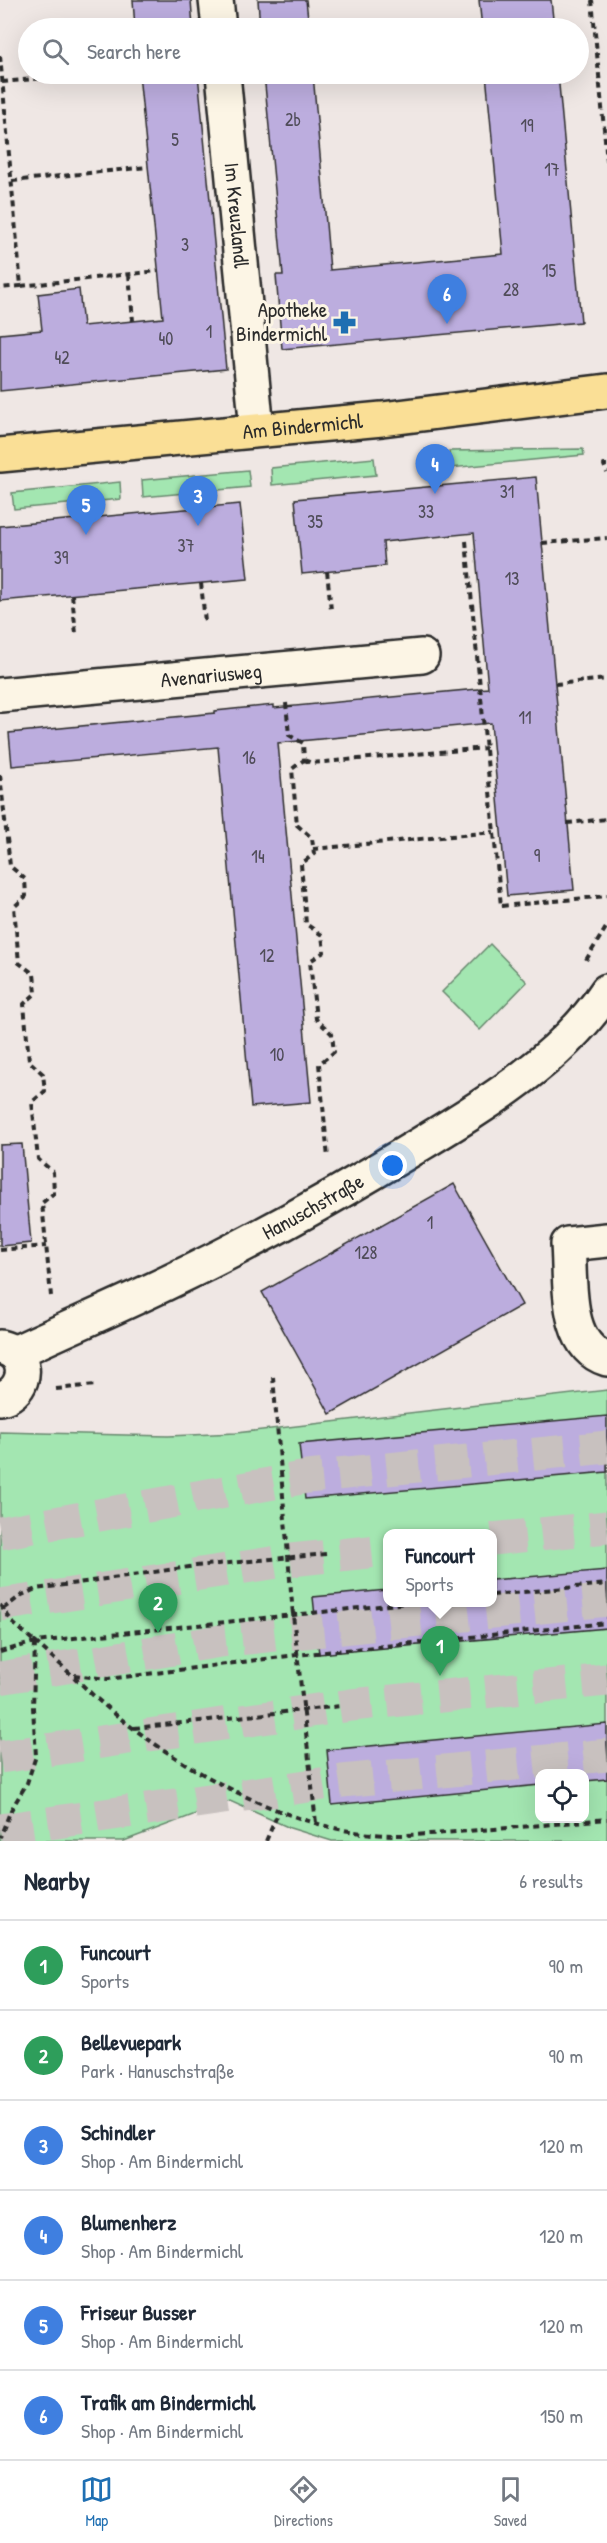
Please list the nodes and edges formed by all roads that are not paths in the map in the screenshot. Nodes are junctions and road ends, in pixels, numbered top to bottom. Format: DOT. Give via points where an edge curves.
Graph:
graph roads {
  1 [pos="216,0"];
  2 [pos="218,18"];
  3 [pos="224,84"];
  4 [pos="607,391"];
  5 [pos="257,430"];
  6 [pos="0,455"];
  7 [pos="422,656"];
  8 [pos="0,695"];
  9 [pos="607,991"];
  10 [pos="607,1240"];
  11 [pos="7,1350"];
  12 [pos="607,1359"];
  13 [pos="0,1398"];
  1 -- 2 [label="street"];
  3 -- 5 [label="street, Im Kreuzlandl"];
  4 -- 5 [label="main road, Am Bindermichl" via="440,413"];
  5 -- 6 [label="main road, Am Bindermichl"];
  7 -- 8 [label="street, Avenariusweg"];
  9 -- 11 [label="street, Hanuschstraße" via="591,1016 556,1051 422,1144 256,1239 174,1280"];
  10 -- 12 [label="street" via="568,1244 575,1325 592,1353"];
  11 -- 13 [label="street, Hanuschstraße" via="21,1365 22,1378 16,1391"];
}
